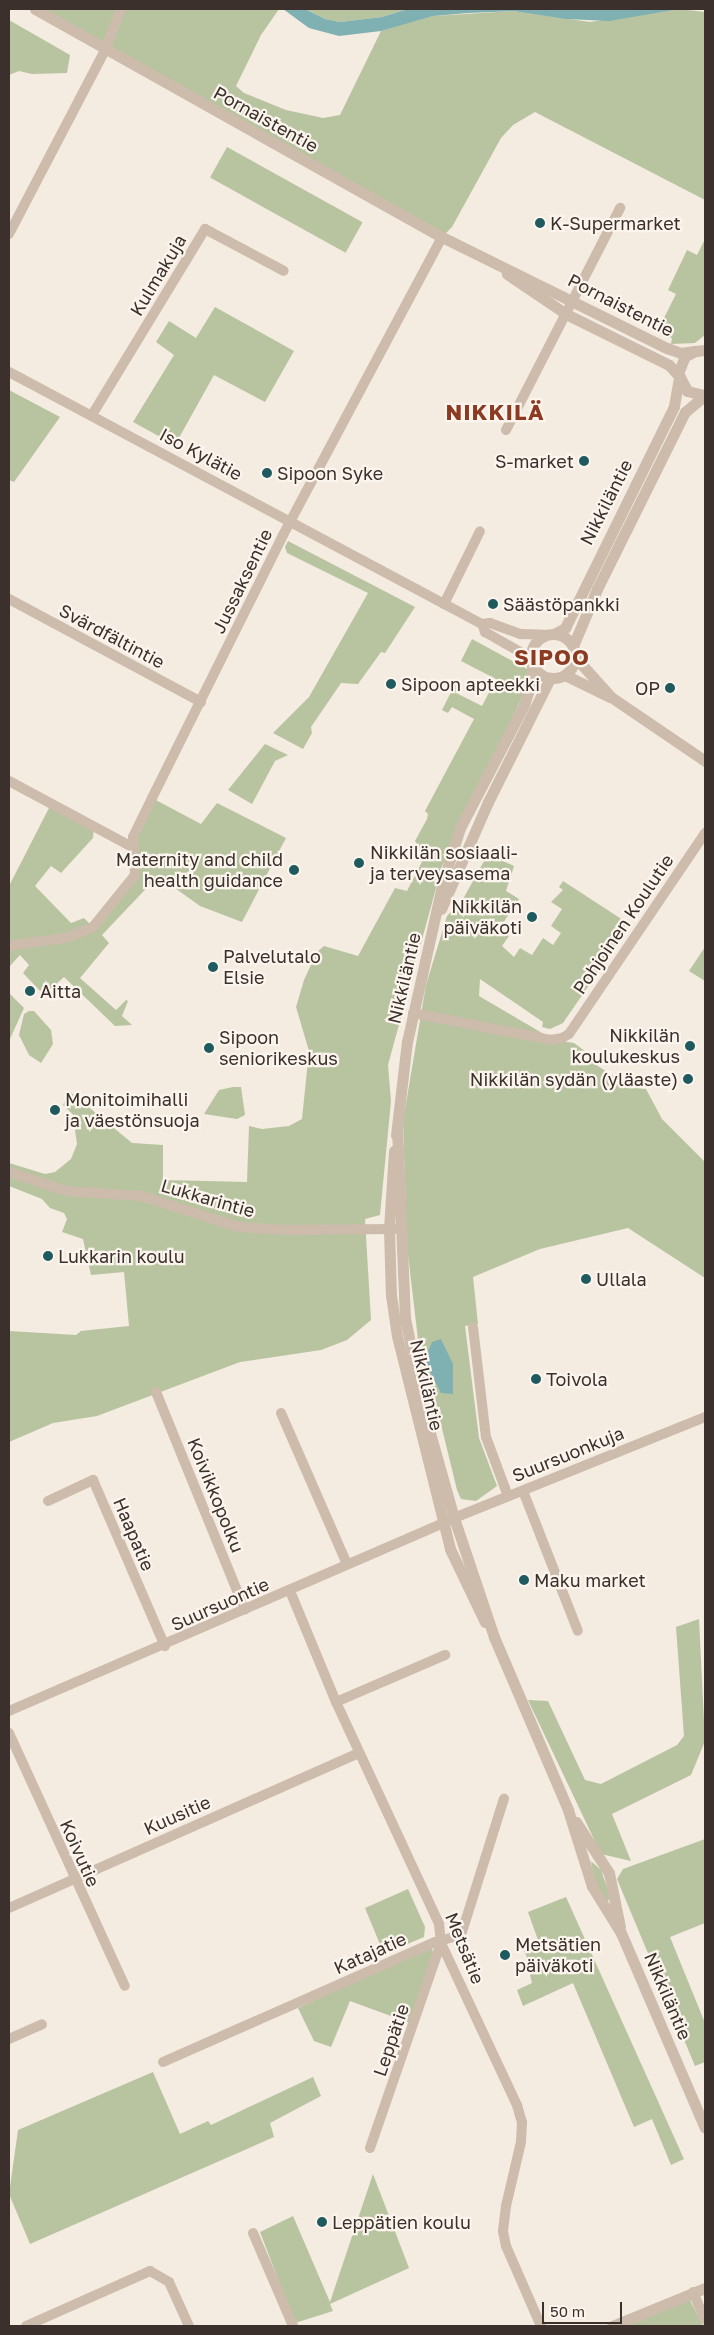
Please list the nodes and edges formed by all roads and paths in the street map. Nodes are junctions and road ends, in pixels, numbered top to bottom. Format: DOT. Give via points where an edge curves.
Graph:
graph roads {
  1 [pos="35,9"];
  2 [pos="121,9"];
  3 [pos="105,50"];
  4 [pos="620,208"];
  5 [pos="9,234"];
  6 [pos="442,237"];
  7 [pos="481,256"];
  8 [pos="284,272"];
  9 [pos="572,301"];
  10 [pos="566,314"];
  11 [pos="701,349"];
  12 [pos="9,372"];
  13 [pos="679,377"];
  14 [pos="705,395"];
  15 [pos="92,415"];
  16 [pos="506,430"];
  17 [pos="290,522"];
  18 [pos="480,531"];
  19 [pos="9,599"];
  20 [pos="444,604"];
  21 [pos="482,624"];
  22 [pos="549,635"];
  23 [pos="574,651"];
  24 [pos="532,661"];
  25 [pos="565,675"];
  26 [pos="550,678"];
  27 [pos="611,697"];
  28 [pos="200,702"];
  29 [pos="705,761"];
  30 [pos="9,781"];
  31 [pos="705,832"];
  32 [pos="132,847"];
  33 [pos="434,924"];
  34 [pos="9,946"];
  35 [pos="413,1013"];
  36 [pos="397,1128"];
  37 [pos="9,1172"];
  38 [pos="389,1229"];
  39 [pos="401,1229"];
  40 [pos="473,1327"];
  41 [pos="156,1392"];
  42 [pos="280,1413"];
  43 [pos="705,1417"];
  44 [pos="523,1491"];
  45 [pos="508,1496"];
  46 [pos="48,1501"];
  47 [pos="454,1518"];
  48 [pos="443,1523"];
  49 [pos="347,1564"];
  50 [pos="290,1591"];
  51 [pos="246,1610"];
  52 [pos="578,1631"];
  53 [pos="494,1637"];
  54 [pos="165,1646"];
  55 [pos="445,1655"];
  56 [pos="336,1702"];
  57 [pos="9,1711"];
  58 [pos="9,1733"];
  59 [pos="359,1753"];
  60 [pos="504,1799"];
  61 [pos="568,1810"];
  62 [pos="74,1879"];
  63 [pos="9,1908"];
  64 [pos="621,1933"];
  65 [pos="442,1943"];
  66 [pos="125,1986"];
  67 [pos="42,2024"];
  68 [pos="9,2039"];
  69 [pos="162,2062"];
  70 [pos="705,2128"];
  71 [pos="370,2148"];
  72 [pos="253,2233"];
  73 [pos="705,2288"];
  74 [pos="694,2292"];
  75 [pos="705,2320"];
  76 [pos="26,2326"];
  77 [pos="189,2326"];
  78 [pos="293,2326"];
  79 [pos="541,2326"];
  80 [pos="612,2326"];
  1 -- 3 [label="street, Pornaistentie"];
  2 -- 3 [label="street"];
  3 -- 5 [label="street"];
  3 -- 6 [label="street, Pornaistentie"];
  4 -- 9 [label="street"];
  6 -- 7 [label="street, Pornaistentie"];
  6 -- 17 [label="street, Jussaksentie"];
  7 -- 9 [label="street, Pornaistentie"];
  7 -- 10 [label="street, Pornaistentie"];
  8 -- 15 [label="street, Kulmakuja" via="205,228"];
  9 -- 10 [label="street"];
  9 -- 11 [label="street, Pornaistentie" via="667,348 681,353"];
  10 -- 13 [label="street, Pornaistentie" via="669,365"];
  10 -- 16 [label="street"];
  11 -- 13 [label="street, Nikkiläntie" via="681,361"];
  12 -- 15 [label="street, Iso Kylätie"];
  13 -- 14 [label="street, Pornaistentie" via="689,392"];
  13 -- 22 [label="street, Nikkiläntie" via="674,406 583,585 565,628"];
  14 -- 23 [label="street, Nikkiläntie" via="686,412 597,589"];
  15 -- 17 [label="street, Iso Kylätie"];
  17 -- 20 [label="street, Iso Kylätie"];
  17 -- 28 [label="street, Jussaksentie"];
  18 -- 20 [label="street"];
  19 -- 28 [label="street, Svärdfältintie"];
  20 -- 21 [label="street, Iso Kylätie"];
  21 -- 22 [label="street, Iso Kylätie" via="490,623 522,634"];
  21 -- 24 [label="street, Iso Kylätie" via="485,632"];
  22 -- 23 [label="street" via="564,637"];
  22 -- 24 [label="street" via="534,645"];
  23 -- 25 [label="street"];
  23 -- 27 [label="street"];
  24 -- 26 [label="street" via="538,673"];
  24 -- 33 [label="street, Nikkiläntie" via="532,681 524,705 460,828"];
  25 -- 26 [label="street"];
  25 -- 27 [label="street" via="596,693"];
  26 -- 33 [label="street, Nikkiläntie" via="488,802"];
  27 -- 29 [label="street"];
  28 -- 32 [label="street, Jussaksentie" via="133,838"];
  30 -- 32 [label="street"];
  31 -- 35 [label="street, Pohjoinen Koulutie" via="568,1034 550,1040"];
  32 -- 34 [label="street, Jussaksentie" via="134,875 98,922 80,933"];
  33 -- 35 [label="street, Nikkiläntie"];
  35 -- 36 [label="street, Nikkiläntie"];
  36 -- 38 [label="street, Nikkiläntie" via="391,1170"];
  36 -- 39 [label="street, Nikkiläntie"];
  37 -- 38 [label="street, Lukkarintie" via="67,1191 141,1196 239,1227 267,1230"];
  38 -- 39 [label="street, Lukkarintie"];
  38 -- 48 [label="street, Nikkiläntie" via="391,1295 397,1336"];
  39 -- 47 [label="street, Nikkiläntie" via="406,1318 413,1364"];
  40 -- 45 [label="street" via="486,1437"];
  41 -- 51 [label="street, Koivikkopolku"];
  42 -- 49 [label="street"];
  43 -- 44 [label="street, Suursuonkuja"];
  44 -- 45 [label="street, Suursuonkuja"];
  44 -- 52 [label="street"];
  45 -- 47 [label="street, Suursuonkuja"];
  46 -- 54 [label="street, Haapatie" via="93,1480"];
  47 -- 48 [label="street, Suursuonkuja"];
  47 -- 53 [label="street, Nikkiläntie"];
  48 -- 49 [label="street, Suursuontie"];
  48 -- 53 [label="street, Nikkiläntie" via="466,1585"];
  49 -- 50 [label="street, Suursuontie"];
  50 -- 51 [label="street, Suursuontie"];
  50 -- 56 [label="street, Metsätie"];
  51 -- 54 [label="street, Suursuontie"];
  53 -- 61 [label="street, Nikkiläntie"];
  54 -- 57 [label="street, Suursuontie"];
  55 -- 56 [label="street"];
  56 -- 59 [label="street, Metsätie"];
  58 -- 62 [label="street, Koivutie"];
  59 -- 62 [label="street, Kuusitie"];
  59 -- 65 [label="street, Metsätie" via="439,1924"];
  60 -- 65 [label="street, Katajatie" via="461,1935"];
  61 -- 64 [label="street, Nikkiläntie" via="592,1886"];
  61 -- 64 [label="street, Nikkiläntie" via="609,1873"];
  62 -- 63 [label="street, Kuusitie"];
  62 -- 66 [label="street, Koivutie"];
  64 -- 70 [label="street, Nikkiläntie"];
  65 -- 69 [label="street, Katajatie" via="435,1942"];
  65 -- 71 [label="street, Leppätie"];
  65 -- 79 [label="street, Metsätie" via="522,2122 504,2231 506,2246"];
  67 -- 68 [label="street"];
  72 -- 78 [label="street"];
  73 -- 74 [label="street"];
  74 -- 75 [label="street"];
  74 -- 80 [label="street"];
  76 -- 77 [label="street" via="150,2271 169,2282"];
}
